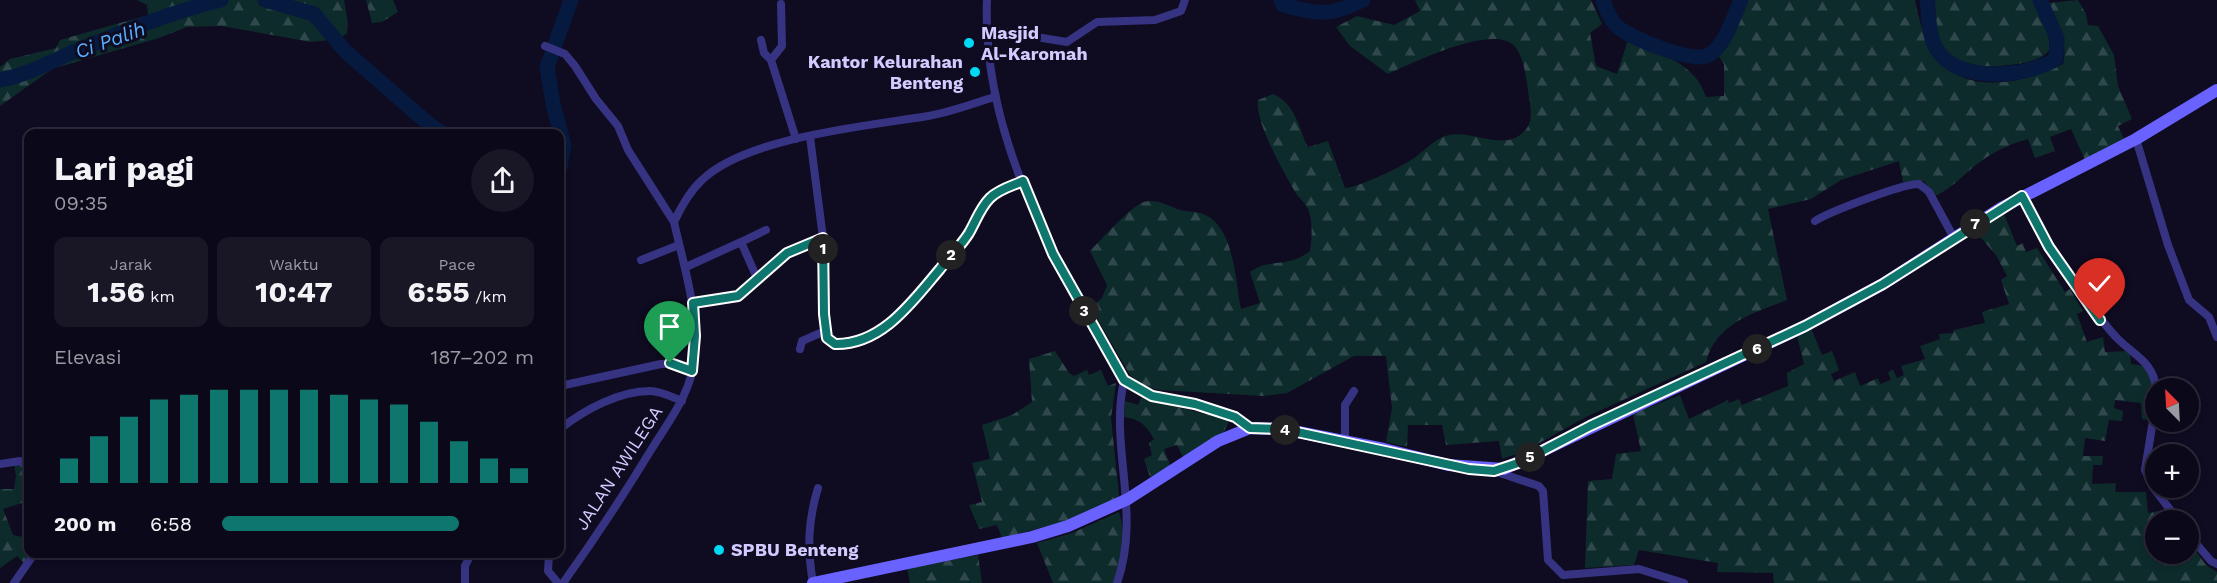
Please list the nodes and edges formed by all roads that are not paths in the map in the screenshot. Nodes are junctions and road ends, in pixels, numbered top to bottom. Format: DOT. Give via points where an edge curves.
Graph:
graph roads {
  1 [pos="987,0"];
  2 [pos="1185,0"];
  3 [pos="781,4"];
  4 [pos="987,29"];
  5 [pos="761,40"];
  6 [pos="545,46"];
  7 [pos="771,60"];
  8 [pos="2217,90"];
  9 [pos="994,97"];
  10 [pos="810,136"];
  11 [pos="2136,139"];
  12 [pos="796,140"];
  13 [pos="1023,181"];
  14 [pos="2022,196"];
  15 [pos="1815,221"];
  16 [pos="675,222"];
  17 [pos="766,230"];
  18 [pos="823,238"];
  19 [pos="1953,238"];
  20 [pos="741,242"];
  21 [pos="679,244"];
  22 [pos="641,260"];
  23 [pos="686,267"];
  24 [pos="757,278"];
  25 [pos="693,303"];
  26 [pos="825,331"];
  27 [pos="2217,337"];
  28 [pos="800,349"];
  29 [pos="692,371"];
  30 [pos="2155,378"];
  31 [pos="1124,380"];
  32 [pos="564,385"];
  33 [pos="1354,391"];
  34 [pos="682,401"];
  35 [pos="564,426"];
  36 [pos="1250,428"];
  37 [pos="2151,432"];
  38 [pos="1345,443"];
  39 [pos="0,464"];
  40 [pos="24,464"];
  41 [pos="1494,471"];
  42 [pos="818,488"];
  43 [pos="1128,499"];
  44 [pos="2170,510"];
  45 [pos="2199,547"];
  46 [pos="31,558"];
  47 [pos="469,558"];
  48 [pos="549,558"];
  49 [pos="2217,564"];
  50 [pos="14,583"];
  51 [pos="465,583"];
  52 [pos="561,583"];
  53 [pos="813,583"];
  54 [pos="1117,583"];
  55 [pos="1684,583"];
  1 -- 4 [label="street"];
  2 -- 4 [label="street" via="1181,10 1168,18 1097,22 1067,42"];
  3 -- 7 [label="street" via="782,46"];
  4 -- 9 [label="street"];
  5 -- 7 [label="street" via="764,53"];
  6 -- 16 [label="street" via="565,54 618,126 628,150"];
  7 -- 12 [label="street"];
  8 -- 11 [label="street"];
  9 -- 10 [label="street" via="952,111"];
  9 -- 13 [label="street"];
  10 -- 12 [label="street"];
  10 -- 18 [label="street"];
  11 -- 14 [label="street"];
  11 -- 27 [label="street" via="2189,300 2209,317"];
  12 -- 16 [label="street" via="716,169 701,180"];
  13 -- 26 [label="street" via="989,198 968,235 885,328 847,344 835,344"];
  13 -- 31 [label="street" via="1058,263"];
  14 -- 19 [label="street"];
  14 -- 30 [label="street" via="2049,247 2100,320 2145,360"];
  15 -- 19 [label="street" via="1834,210 1919,184 1929,192"];
  16 -- 21 [label="street, JALAN AWILEGA"];
  17 -- 20 [label="street"];
  18 -- 24 [label="street" via="787,253"];
  18 -- 26 [label="street"];
  19 -- 41 [label="street" via="1883,284 1805,326 1521,462"];
  20 -- 23 [label="street"];
  20 -- 24 [label="street"];
  21 -- 22 [label="street"];
  21 -- 23 [label="street, JALAN AWILEGA"];
  23 -- 25 [label="street, JALAN AWILEGA"];
  24 -- 25 [label="street" via="738,296"];
  25 -- 29 [label="street, JALAN AWILEGA"];
  26 -- 28 [label="street" via="802,341"];
  29 -- 32 [label="street" via="677,364 661,364"];
  29 -- 34 [label="street, JALAN AWILEGA"];
  31 -- 36 [label="street" via="1152,396 1235,417"];
  31 -- 43 [label="street" via="1120,420"];
  33 -- 38 [label="street" via="1345,405"];
  34 -- 35 [label="street" via="658,392 639,392 589,409"];
  34 -- 52 [label="street, JALAN AWILEGA" via="621,499"];
  36 -- 38 [label="street" via="1272,427"];
  36 -- 43 [label="street" via="1218,441"];
  37 -- 44 [label="street" via="2145,470"];
  38 -- 41 [label="street"];
  39 -- 40 [label="street"];
  41 -- 55 [label="street" via="1539,486 1543,491 1548,560 1563,575 1639,569"];
  42 -- 53 [label="street" via="808,534"];
  43 -- 53 [label="street" via="1084,520 1032,537"];
  43 -- 54 [label="street" via="1127,553"];
  45 -- 49 [label="street"];
  46 -- 50 [label="street"];
  47 -- 51 [label="street"];
  48 -- 52 [label="street" via="548,571"];
}
